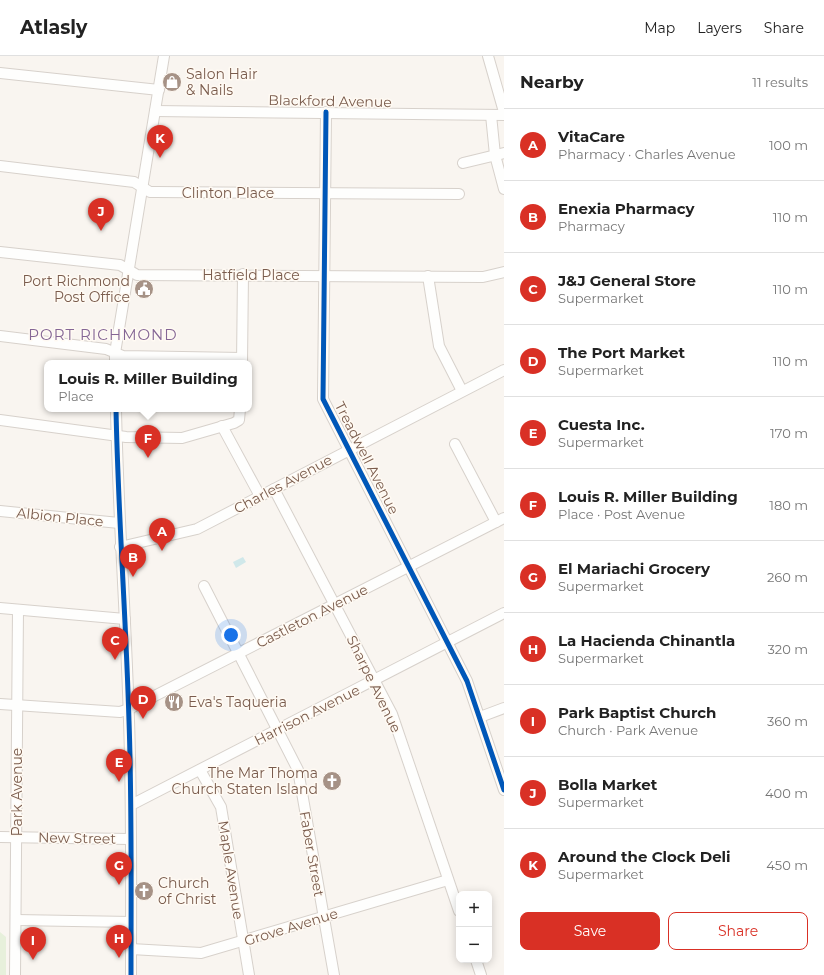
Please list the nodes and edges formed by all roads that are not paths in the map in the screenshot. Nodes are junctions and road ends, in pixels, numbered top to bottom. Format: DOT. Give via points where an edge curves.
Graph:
graph roads {
  1 [pos="164,56"];
  2 [pos="488,56"];
  3 [pos="0,73"];
  4 [pos="158,90"];
  5 [pos="155,110"];
  6 [pos="326,112"];
  7 [pos="504,113"];
  8 [pos="491,115"];
  9 [pos="500,154"];
  10 [pos="463,163"];
  11 [pos="0,166"];
  12 [pos="142,187"];
  13 [pos="504,189"];
  14 [pos="325,193"];
  15 [pos="459,194"];
  16 [pos="0,252"];
  17 [pos="128,270"];
  18 [pos="504,272"];
  19 [pos="242,274"];
  20 [pos="324,275"];
  21 [pos="428,276"];
  22 [pos="0,336"];
  23 [pos="115,358"];
  24 [pos="242,360"];
  25 [pos="504,370"];
  26 [pos="462,391"];
  27 [pos="116,412"];
  28 [pos="240,412"];
  29 [pos="0,420"];
  30 [pos="222,426"];
  31 [pos="116,436"];
  32 [pos="455,444"];
  33 [pos="349,450"];
  34 [pos="274,489"];
  35 [pos="260,496"];
  36 [pos="0,510"];
  37 [pos="500,520"];
  38 [pos="119,523"];
  39 [pos="120,548"];
  40 [pos="409,567"];
  41 [pos="204,586"];
  42 [pos="335,604"];
  43 [pos="0,608"];
  44 [pos="18,610"];
  45 [pos="504,613"];
  46 [pos="125,619"];
  47 [pos="448,642"];
  48 [pos="239,654"];
  49 [pos="374,680"];
  50 [pos="0,704"];
  51 [pos="17,705"];
  52 [pos="504,708"];
  53 [pos="129,709"];
  54 [pos="480,717"];
  55 [pos="277,730"];
  56 [pos="200,770"];
  57 [pos="504,790"];
  58 [pos="131,804"];
  59 [pos="0,837"];
  60 [pos="16,838"];
  61 [pos="130,839"];
  62 [pos="448,880"];
  63 [pos="456,903"];
  64 [pos="324,916"];
  65 [pos="16,920"];
  66 [pos="131,922"];
  67 [pos="243,941"];
  68 [pos="131,949"];
  69 [pos="477,963"];
  70 [pos="15,975"];
  71 [pos="131,975"];
  72 [pos="249,975"];
  73 [pos="334,975"];
  74 [pos="481,975"];
  1 -- 4 [label="street"];
  2 -- 7 [label="street"];
  3 -- 4 [label="street"];
  4 -- 5 [label="street"];
  5 -- 6 [label="street, Blackford Avenue"];
  5 -- 12 [label="street"];
  6 -- 8 [label="street, Blackford Avenue"];
  6 -- 14 [label="street, Treadwell Avenue"];
  7 -- 8 [label="street, Blackford Avenue"];
  8 -- 9 [label="street"];
  9 -- 10 [label="street"];
  9 -- 13 [label="street"];
  11 -- 12 [label="street, Clinton Place" via="134,182"];
  12 -- 14 [label="street, Clinton Place" via="150,192"];
  12 -- 17 [label="street"];
  14 -- 15 [label="street, Clinton Place"];
  14 -- 20 [label="street, Treadwell Avenue"];
  16 -- 17 [label="street, Hatfield Place" via="120,265"];
  17 -- 19 [label="street, Hatfield Place" via="137,275"];
  17 -- 23 [label="street"];
  18 -- 21 [label="street, Hatfield Place" via="483,277"];
  19 -- 20 [label="street, Hatfield Place"];
  19 -- 24 [label="street"];
  20 -- 21 [label="street, Hatfield Place"];
  20 -- 33 [label="street, Treadwell Avenue" via="323,399"];
  21 -- 26 [label="street" via="439,346"];
  22 -- 23 [label="street" via="106,349"];
  23 -- 24 [label="street" via="123,356"];
  25 -- 26 [label="street, Charles Avenue"];
  26 -- 33 [label="street, Charles Avenue"];
  27 -- 31 [label="street"];
  28 -- 30 [label="street" via="239,420"];
  29 -- 31 [label="street"];
  30 -- 31 [label="street" via="182,438"];
  30 -- 35 [label="street"];
  31 -- 38 [label="street"];
  32 -- 37 [label="street"];
  33 -- 34 [label="street, Charles Avenue"];
  33 -- 40 [label="street, Treadwell Avenue"];
  34 -- 35 [label="street, Charles Avenue"];
  34 -- 42 [label="street, Sharpe Avenue"];
  35 -- 39 [label="street, Charles Avenue" via="197,529"];
  36 -- 38 [label="street, Albion Place"];
  37 -- 40 [label="street, Castleton Avenue"];
  38 -- 39 [label="street"];
  39 -- 46 [label="street"];
  40 -- 42 [label="street, Castleton Avenue"];
  40 -- 47 [label="street, Treadwell Avenue"];
  41 -- 48 [label="street, Faber Street"];
  42 -- 48 [label="street, Castleton Avenue"];
  42 -- 49 [label="street, Sharpe Avenue"];
  43 -- 44 [label="street"];
  44 -- 46 [label="street"];
  44 -- 51 [label="street, Park Avenue"];
  45 -- 47 [label="street, Harrison Avenue"];
  46 -- 53 [label="street"];
  47 -- 49 [label="street, Harrison Avenue"];
  47 -- 54 [label="street, Treadwell Avenue" via="467,681"];
  48 -- 53 [label="street, Castleton Avenue"];
  48 -- 55 [label="street, Faber Street"];
  49 -- 55 [label="street, Harrison Avenue"];
  49 -- 62 [label="street, Sharpe Avenue" via="392,714"];
  50 -- 51 [label="street, Castleton Avenue"];
  51 -- 53 [label="street, Castleton Avenue" via="120,712"];
  51 -- 60 [label="street, Park Avenue"];
  52 -- 54 [label="street"];
  53 -- 58 [label="street"];
  54 -- 57 [label="street, Treadwell Avenue"];
  55 -- 56 [label="street, Harrison Avenue"];
  55 -- 64 [label="street, Faber Street" via="298,770"];
  56 -- 58 [label="street, Harrison Avenue"];
  56 -- 67 [label="street, Maple Avenue" via="221,807"];
  58 -- 61 [label="street"];
  59 -- 60 [label="street, New Street"];
  60 -- 61 [label="street, New Street"];
  60 -- 65 [label="street, Park Avenue"];
  61 -- 66 [label="street"];
  62 -- 63 [label="street, Sharpe Avenue"];
  62 -- 64 [label="street, Grove Avenue"];
  64 -- 67 [label="street, Grove Avenue"];
  64 -- 73 [label="street, Faber Street"];
  65 -- 66 [label="street"];
  65 -- 70 [label="street, Park Avenue"];
  66 -- 68 [label="street"];
  67 -- 68 [label="street, Grove Avenue" via="201,953"];
  67 -- 72 [label="street, Maple Avenue"];
  68 -- 71 [label="street"];
  69 -- 74 [label="street"];
}
